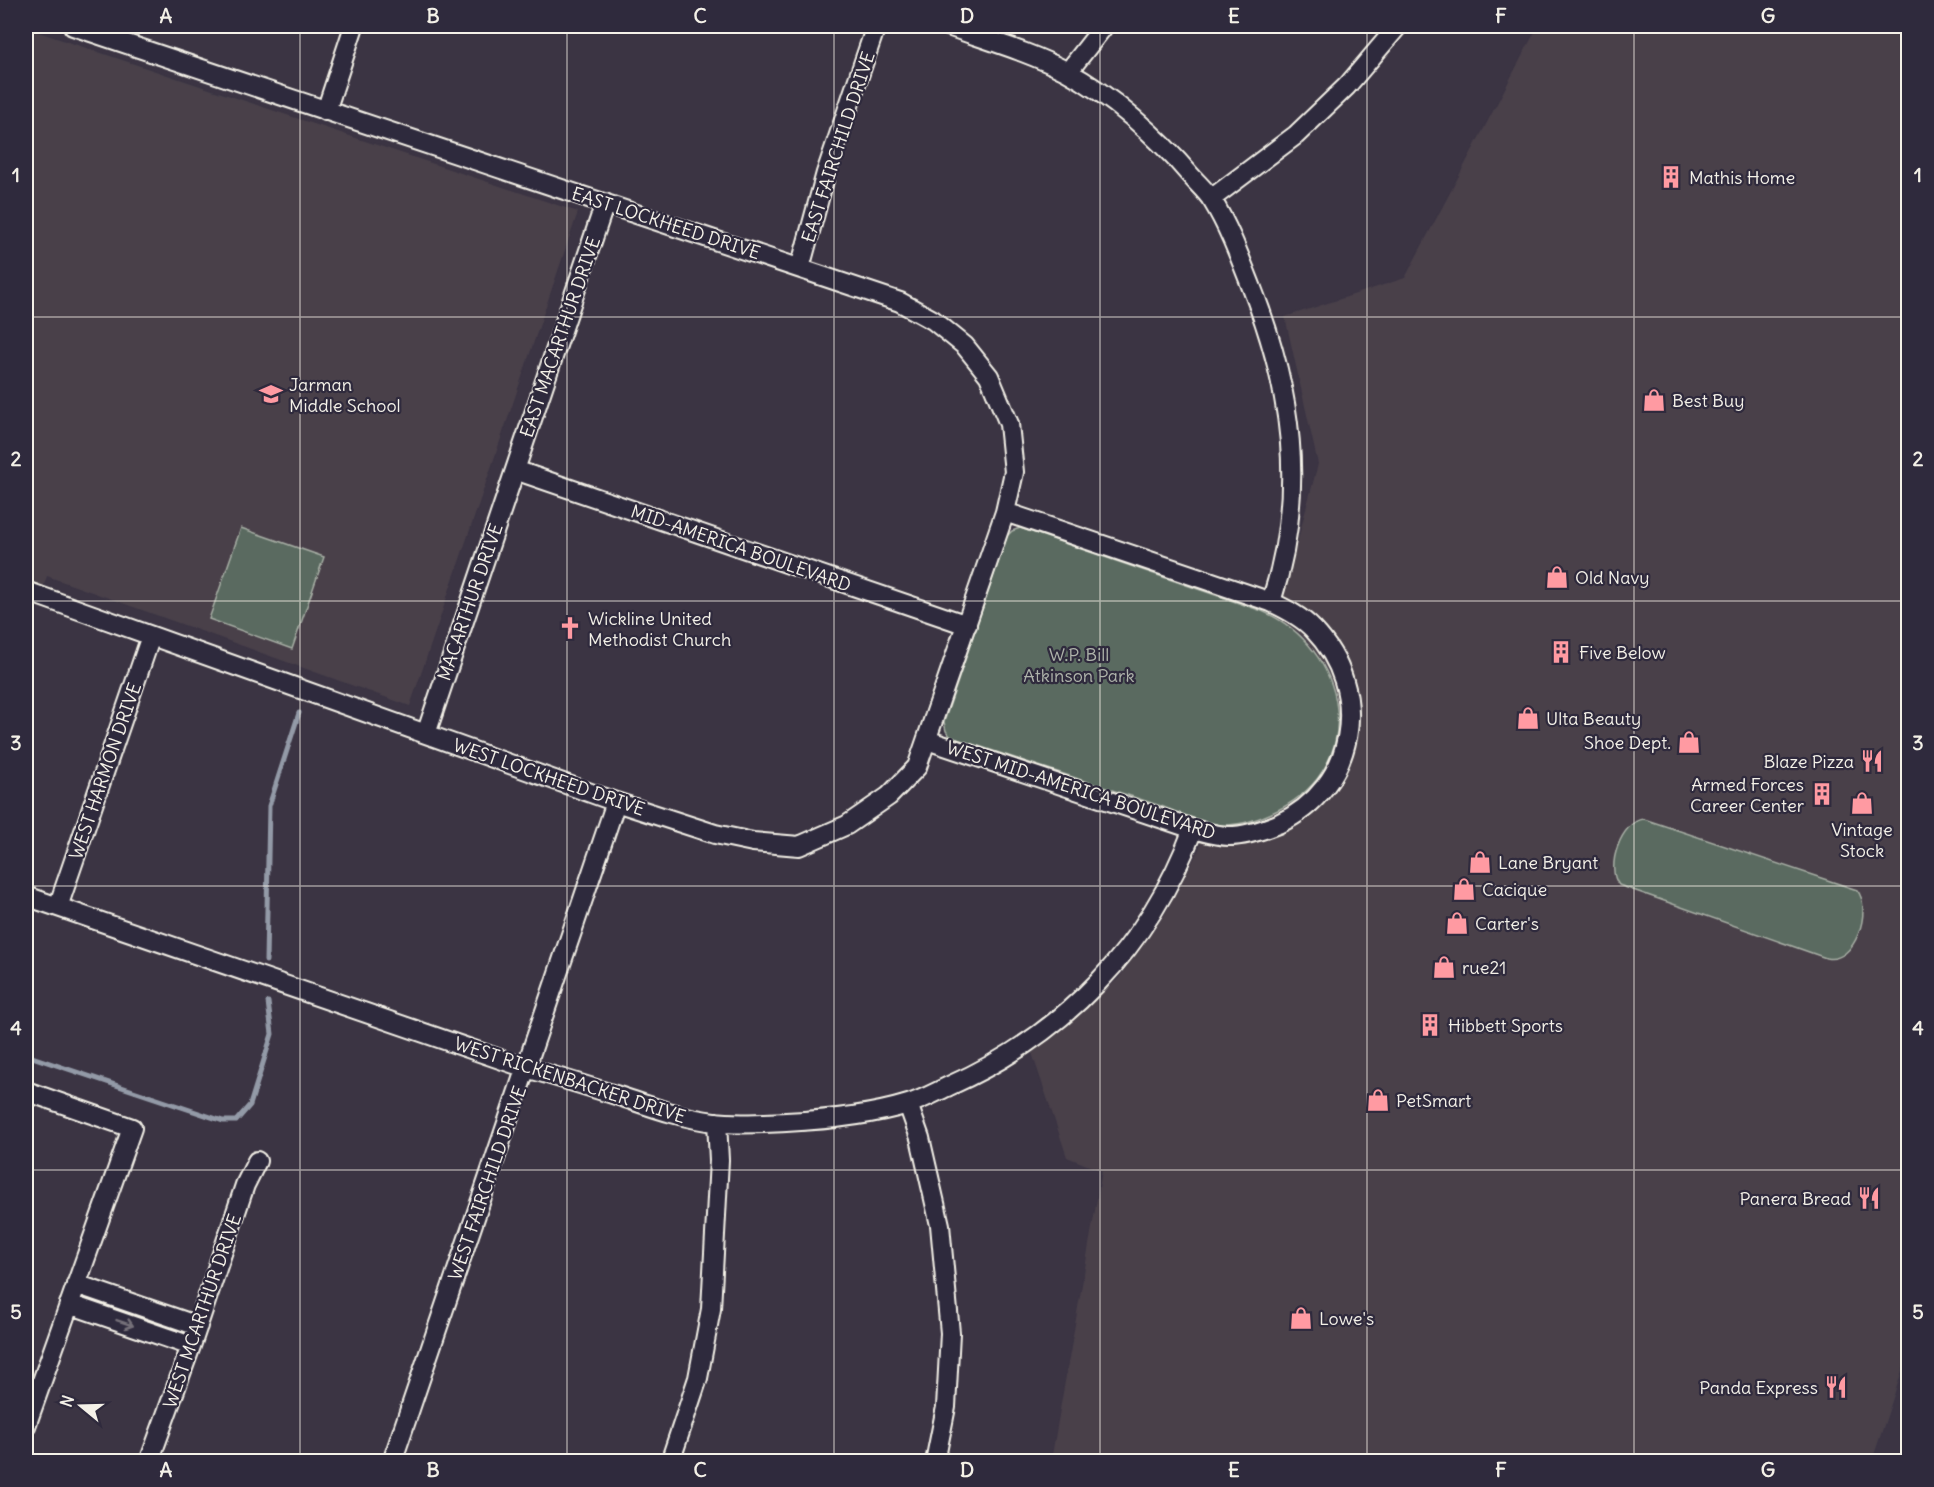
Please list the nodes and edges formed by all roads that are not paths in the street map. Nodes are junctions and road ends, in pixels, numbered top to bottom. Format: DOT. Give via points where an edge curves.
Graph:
graph roads {
  1 [pos="73,26"];
  2 [pos="354,26"];
  3 [pos="876,26"];
  4 [pos="948,26"];
  5 [pos="1104,26"];
  6 [pos="1398,26"];
  7 [pos="1068,72"];
  8 [pos="326,111"];
  9 [pos="1211,199"];
  10 [pos="604,203"];
  11 [pos="800,268"];
  12 [pos="514,470"];
  13 [pos="1005,512"];
  14 [pos="26,591"];
  15 [pos="1271,602"];
  16 [pos="968,625"];
  17 [pos="151,636"];
  18 [pos="426,734"];
  19 [pos="927,740"];
  20 [pos="616,802"];
  21 [pos="1193,830"];
  22 [pos="26,896"];
  23 [pos="58,906"];
  24 [pos="526,1068"];
  25 [pos="26,1091"];
  26 [pos="908,1104"];
  27 [pos="717,1122"];
  28 [pos="257,1161"];
  29 [pos="76,1284"];
  30 [pos="69,1304"];
  31 [pos="198,1326"];
  32 [pos="191,1346"];
  33 [pos="26,1426"];
  34 [pos="149,1461"];
  35 [pos="392,1461"];
  36 [pos="670,1461"];
  37 [pos="935,1461"];
  1 -- 8 [label="street, EAST LOCKHEED DRIVE"];
  2 -- 8 [label="street"];
  3 -- 11 [label="street, EAST FAIRCHILD DRIVE" via="826,173"];
  4 -- 7 [label="street"];
  5 -- 7 [label="street"];
  6 -- 9 [label="street" via="1347,86 1296,135"];
  7 -- 9 [label="street" via="1120,108 1170,151"];
  8 -- 10 [label="street, EAST LOCKHEED DRIVE"];
  9 -- 15 [label="street" via="1235,244 1267,325 1286,404 1292,488 1287,540"];
  10 -- 11 [label="street, EAST LOCKHEED DRIVE"];
  10 -- 12 [label="street, EAST MACARTHUR DRIVE"];
  11 -- 13 [label="street, EAST LOCKHEED DRIVE" via="900,302 933,320 965,346 989,376 1009,424 1014,472"];
  12 -- 16 [label="street, MID-AMERICA BOULEVARD"];
  12 -- 18 [label="street, MACARTHUR DRIVE"];
  13 -- 15 [label="street, WEST MID-AMERICA BOULEVARD"];
  13 -- 16 [label="street, EAST LOCKHEED DRIVE"];
  14 -- 17 [label="street, WEST LOCKHEED DRIVE"];
  15 -- 21 [label="street, WEST MID-AMERICA BOULEVARD" via="1313,628 1339,667 1350,717 1344,752 1317,797 1287,819 1248,834 1229,836"];
  16 -- 19 [label="street, WEST LOCKHEED DRIVE"];
  17 -- 18 [label="street, WEST LOCKHEED DRIVE"];
  17 -- 23 [label="street, WEST HARMON DRIVE"];
  18 -- 20 [label="street, WEST LOCKHEED DRIVE"];
  19 -- 20 [label="street, WEST LOCKHEED DRIVE" via="917,767 890,796 847,825 799,846 753,843 715,834"];
  19 -- 21 [label="street, WEST MID-AMERICA BOULEVARD"];
  20 -- 24 [label="street, WEST FAIRCHILD DRIVE"];
  21 -- 26 [label="street, WEST RICKENBACKER DRIVE" via="1183,857 1150,916 1126,952 1088,994 980,1072"];
  22 -- 23 [label="street, WEST RICKENBACKER DRIVE"];
  23 -- 24 [label="street, WEST RICKENBACKER DRIVE"];
  24 -- 27 [label="street, WEST RICKENBACKER DRIVE" via="684,1118"];
  24 -- 35 [label="street, WEST FAIRCHILD DRIVE"];
  25 -- 29 [label="street" via="132,1128"];
  26 -- 27 [label="street, WEST RICKENBACKER DRIVE" via="834,1119"];
  26 -- 37 [label="street" via="940,1225 950,1333 946,1407"];
  27 -- 36 [label="street" via="719,1160 711,1309 698,1378"];
  28 -- 31 [label="street, WEST MCARTHUR DRIVE" via="245,1185"];
  29 -- 30 [label="street"];
  29 -- 31 [label="street"];
  30 -- 32 [label="street, one-way"];
  30 -- 33 [label="street"];
  31 -- 32 [label="street, WEST MCARTHUR DRIVE"];
  32 -- 34 [label="street, WEST MCARTHUR DRIVE"];
}
